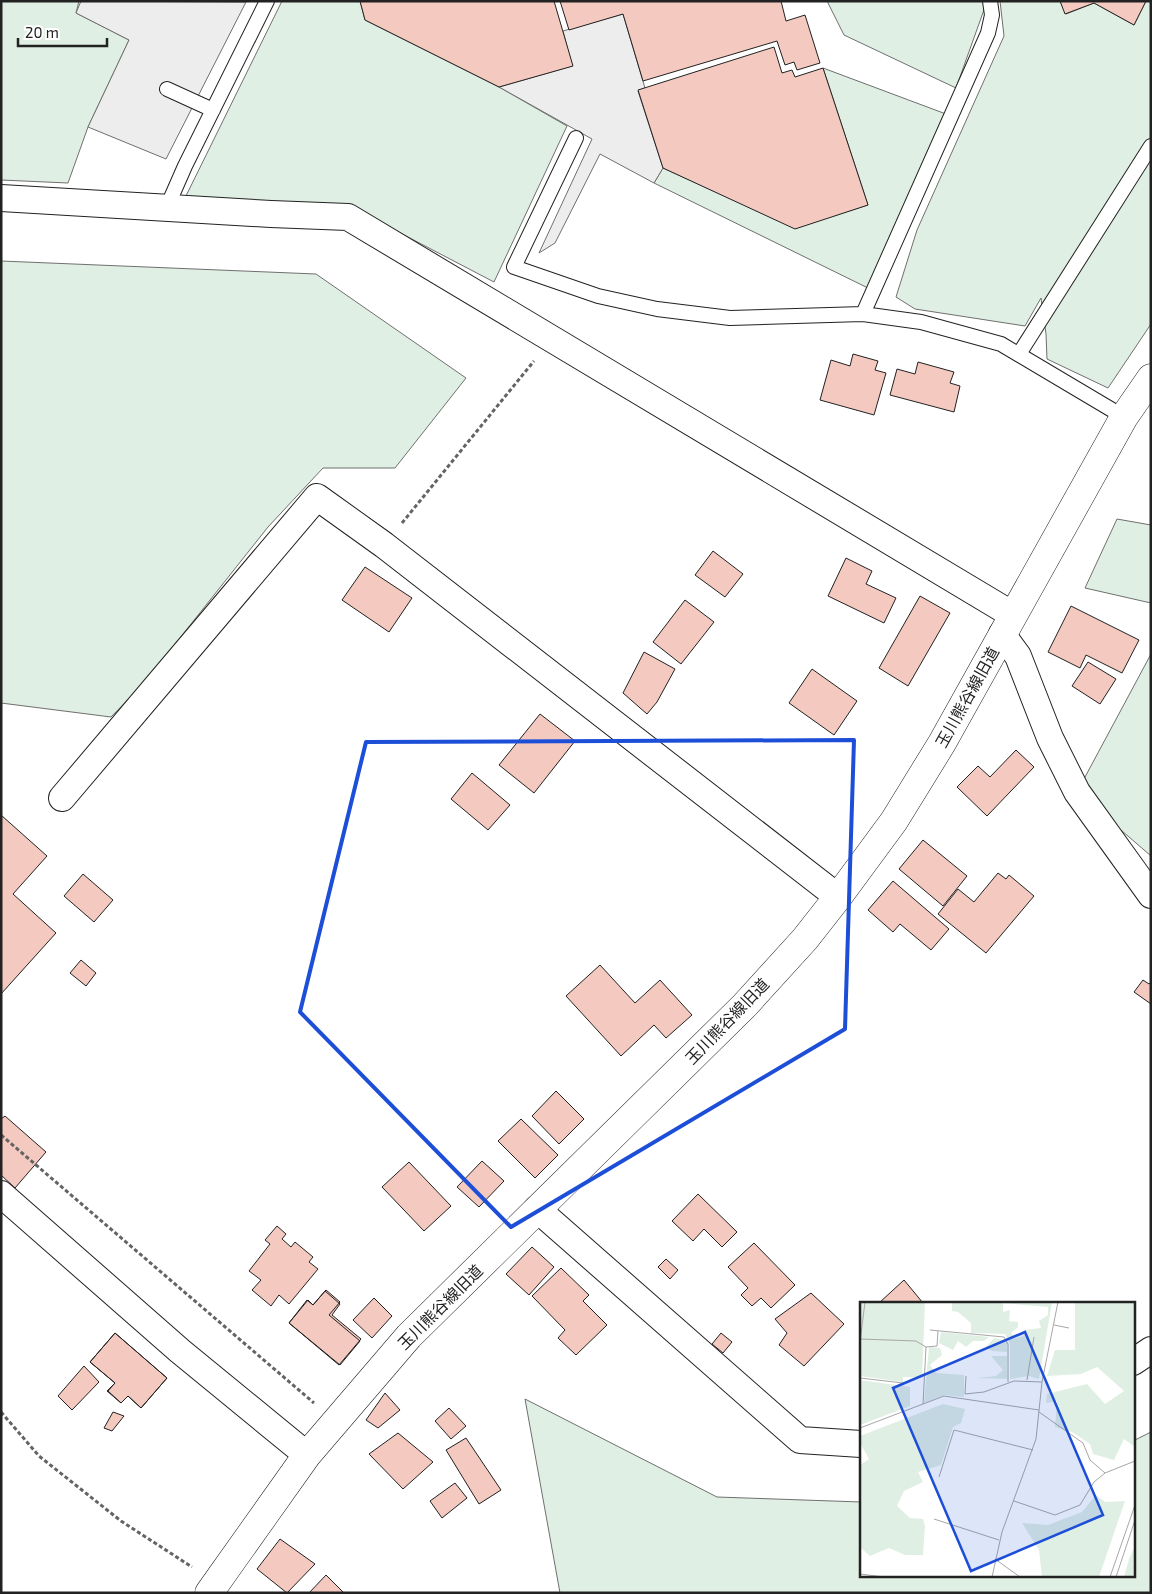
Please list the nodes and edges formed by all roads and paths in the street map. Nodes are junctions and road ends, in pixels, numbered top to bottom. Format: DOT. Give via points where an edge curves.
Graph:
graph roads {
  1 [pos="267,1"];
  2 [pos="990,1"];
  3 [pos="167,89"];
  4 [pos="212,110"];
  5 [pos="576,138"];
  6 [pos="1151,146"];
  7 [pos="1,198"];
  8 [pos="167,207"];
  9 [pos="863,314"];
  10 [pos="551,339"];
  11 [pos="1019,354"];
  12 [pos="1151,378"];
  13 [pos="1124,417"];
  14 [pos="384,546"];
  15 [pos="1007,624"];
  16 [pos="62,798"];
  17 [pos="1151,895"];
  18 [pos="838,897"];
  19 [pos="1,1135"];
  20 [pos="1,1194"];
  21 [pos="537,1209"];
  22 [pos="1151,1350"];
  23 [pos="1134,1361"];
  24 [pos="1,1412"];
  25 [pos="334,1421"];
  26 [pos="860,1444"];
  27 [pos="307,1455"];
  28 [pos="216,1589"];
  1 -- 4 [label="lane"];
  2 -- 9 [label="lane" via="992,15 988,34"];
  3 -- 4 [label="lane"];
  4 -- 8 [label="lane"];
  5 -- 9 [label="lane" via="514,267 598,296 657,309 730,318"];
  6 -- 11 [label="lane"];
  7 -- 8 [label="street"];
  8 -- 10 [label="street" via="348,217"];
  9 -- 11 [label="lane" via="921,322 1001,344"];
  10 -- 14 [label="path"];
  10 -- 15 [label="street"];
  11 -- 13 [label="lane"];
  12 -- 13 [label="street, 玉川熊谷線旧道"];
  13 -- 15 [label="street, 玉川熊谷線旧道"];
  14 -- 16 [label="street" via="317,497"];
  14 -- 18 [label="street"];
  15 -- 17 [label="street" via="1050,738 1077,792"];
  15 -- 18 [label="street, 玉川熊谷線旧道" via="899,814"];
  18 -- 21 [label="street, 玉川熊谷線旧道" via="745,1005"];
  19 -- 25 [label="path"];
  20 -- 27 [label="street" via="180,1352"];
  21 -- 25 [label="street, 玉川熊谷線旧道" via="409,1336"];
  21 -- 26 [label="street" via="800,1440"];
  22 -- 23 [label="street"];
  24 -- 28 [label="path" via="40,1456"];
  25 -- 27 [label="street, 玉川熊谷線旧道"];
  27 -- 28 [label="street, 玉川熊谷線旧道"];
}
